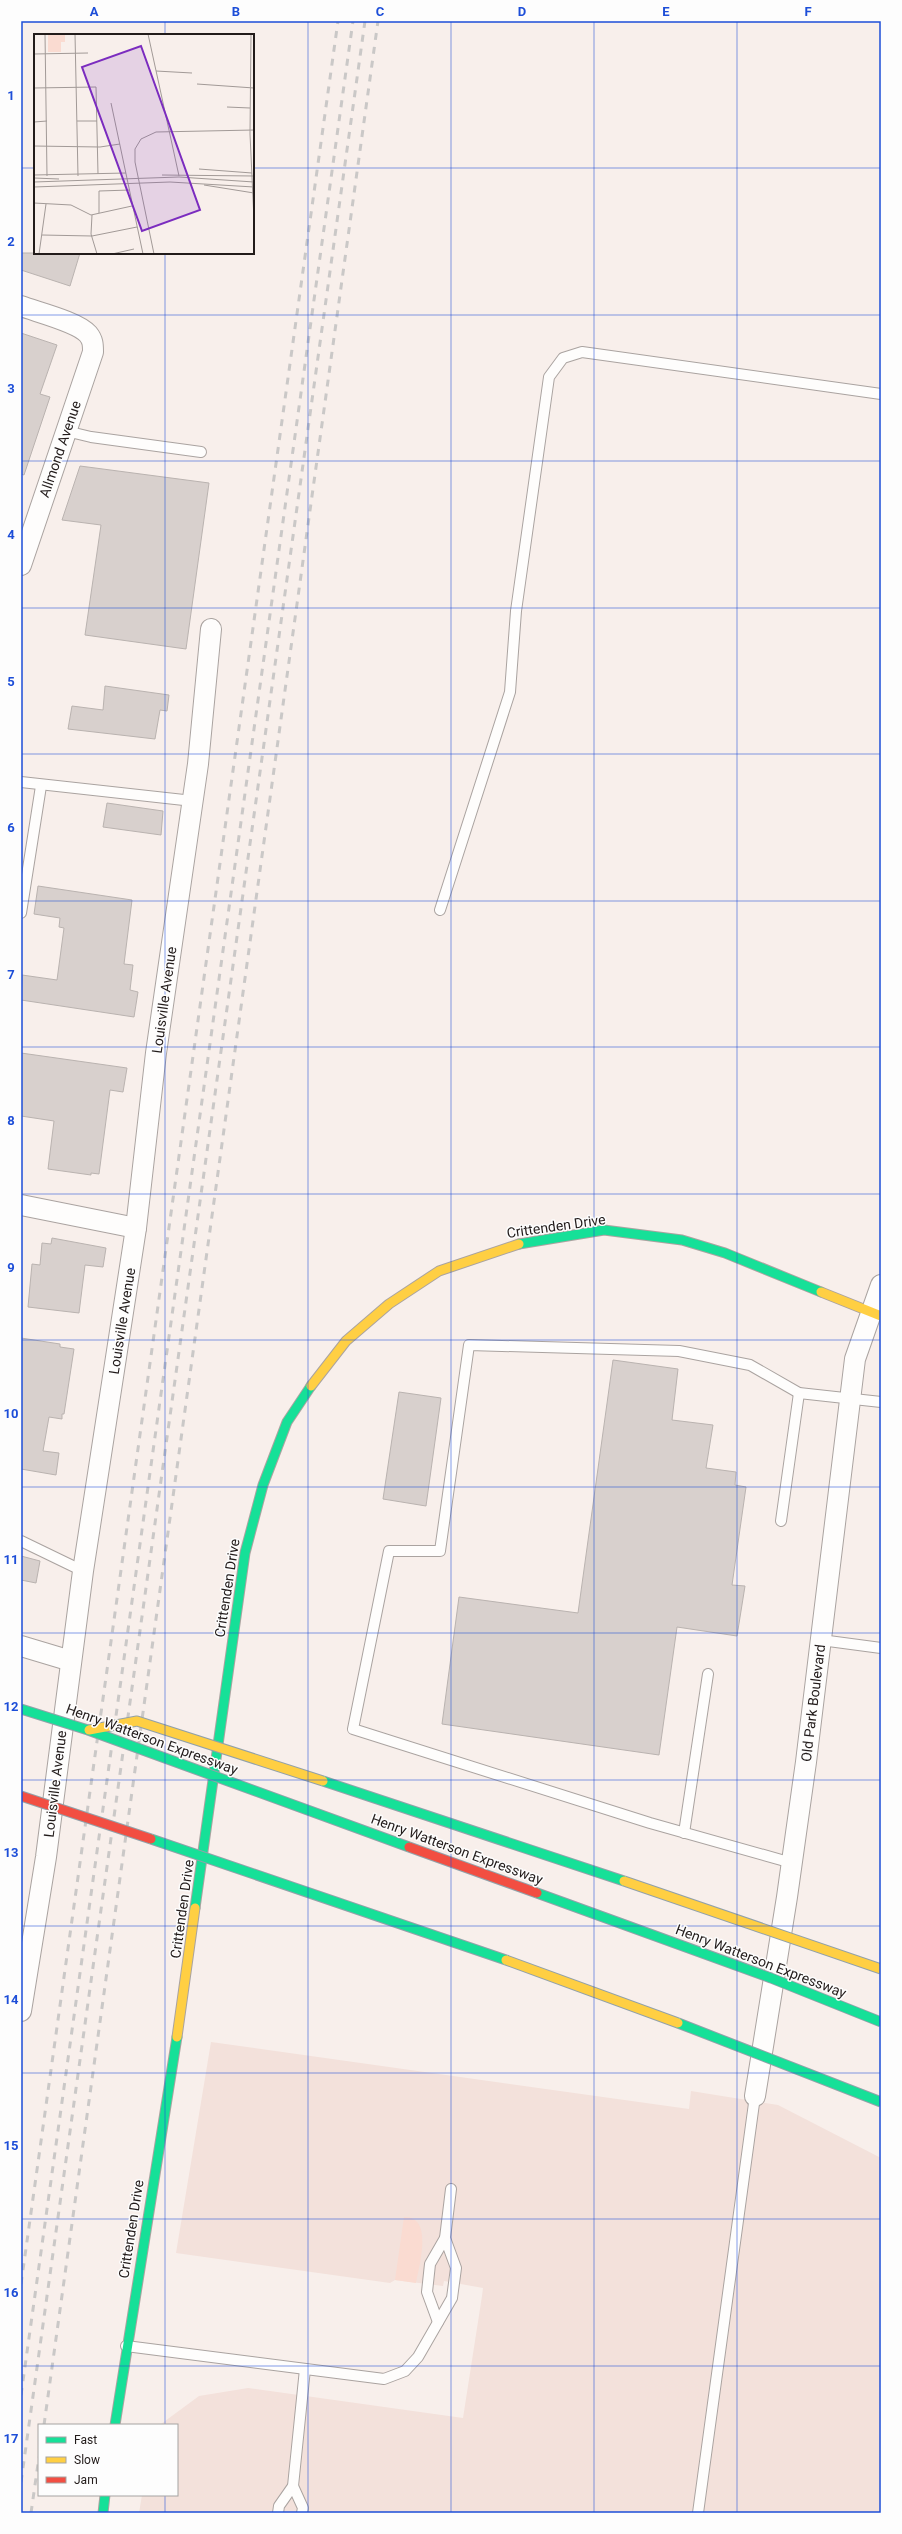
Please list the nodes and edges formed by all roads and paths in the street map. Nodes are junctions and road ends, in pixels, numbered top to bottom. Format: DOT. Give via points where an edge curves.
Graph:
graph roads {
  1 [pos="21,306"];
  2 [pos="881,394"];
  3 [pos="66,431"];
  4 [pos="201,452"];
  5 [pos="21,565"];
  6 [pos="211,630"];
  7 [pos="21,782"];
  8 [pos="41,786"];
  9 [pos="193,801"];
  10 [pos="440,910"];
  11 [pos="21,913"];
  12 [pos="21,1205"];
  13 [pos="136,1228"];
  14 [pos="881,1286"];
  15 [pos="876,1314"];
  16 [pos="799,1393"];
  17 [pos="850,1398"];
  18 [pos="881,1402"];
  19 [pos="781,1521"];
  20 [pos="21,1541"];
  21 [pos="83,1571"];
  22 [pos="821,1640"];
  23 [pos="21,1646"];
  24 [pos="881,1648"];
  25 [pos="71,1661"];
  26 [pos="708,1674"];
  27 [pos="21,1709"];
  28 [pos="88,1730"];
  29 [pos="21,1796"];
  30 [pos="684,1833"];
  31 [pos="792,1863"];
  32 [pos="30,1907"];
  33 [pos="881,1969"];
  34 [pos="21,2011"];
  35 [pos="881,2022"];
  36 [pos="755,2096"];
  37 [pos="881,2102"];
  38 [pos="451,2189"];
  39 [pos="445,2238"];
  40 [pos="438,2322"];
  41 [pos="126,2346"];
  42 [pos="305,2369"];
  43 [pos="115,2424"];
  44 [pos="293,2486"];
  45 [pos="105,2496"];
  46 [pos="103,2513"];
  47 [pos="278,2513"];
  48 [pos="302,2513"];
  49 [pos="698,2513"];
  1 -- 3 [label="street, Allmond Avenue" via="72,324 88,333 93,342 93,352"];
  2 -- 10 [label="lane" via="582,352 563,358 549,377 516,612 510,692"];
  3 -- 4 [label="lane" via="91,437"];
  3 -- 5 [label="street, Allmond Avenue"];
  6 -- 9 [label="street, Louisville Avenue"];
  7 -- 8 [label="lane"];
  8 -- 9 [label="lane"];
  8 -- 11 [label="lane"];
  9 -- 13 [label="street, Louisville Avenue" via="156,1053"];
  12 -- 13 [label="street"];
  13 -- 21 [label="street, Louisville Avenue"];
  14 -- 15 [label="street, Old Park Boulevard"];
  15 -- 17 [label="street, Old Park Boulevard" via="855,1359"];
  15 -- 41 [label="main road, Crittenden Drive" via="725,1253 682,1240 604,1230 510,1245 440,1271 389,1304 352,1337 316,1379 287,1422 263,1485 245,1553 183,1997"];
  16 -- 17 [label="lane"];
  16 -- 19 [label="lane"];
  16 -- 30 [label="lane" via="750,1365 679,1351 469,1345 440,1551 389,1551 353,1729"];
  17 -- 18 [label="lane"];
  17 -- 22 [label="street, Old Park Boulevard"];
  20 -- 21 [label="lane"];
  21 -- 25 [label="street, Louisville Avenue"];
  22 -- 24 [label="lane"];
  22 -- 31 [label="street, Old Park Boulevard"];
  23 -- 25 [label="street"];
  25 -- 32 [label="street, Louisville Avenue"];
  26 -- 30 [label="lane"];
  27 -- 28 [label="main road, Henry Watterson Expressway, bridge"];
  28 -- 33 [label="main road, bridge" via="137,1721 479,1832"];
  28 -- 35 [label="main road, Henry Watterson Expressway, bridge" via="764,1975"];
  29 -- 37 [label="main road, bridge" via="322,1894 632,2005"];
  30 -- 31 [label="lane"];
  31 -- 36 [label="street, Old Park Boulevard"];
  32 -- 34 [label="street, Louisville Avenue"];
  36 -- 49 [label="lane"];
  38 -- 39 [label="lane"];
  39 -- 40 [label="lane" via="456,2268 452,2298"];
  39 -- 40 [label="lane" via="430,2264 427,2292"];
  40 -- 42 [label="lane" via="418,2358 405,2371 384,2379"];
  41 -- 42 [label="lane"];
  41 -- 43 [label="main road, Crittenden Drive"];
  42 -- 44 [label="lane"];
  44 -- 47 [label="lane" via="279,2506"];
  44 -- 48 [label="lane" via="303,2508"];
  45 -- 46 [label="main road"];
}
